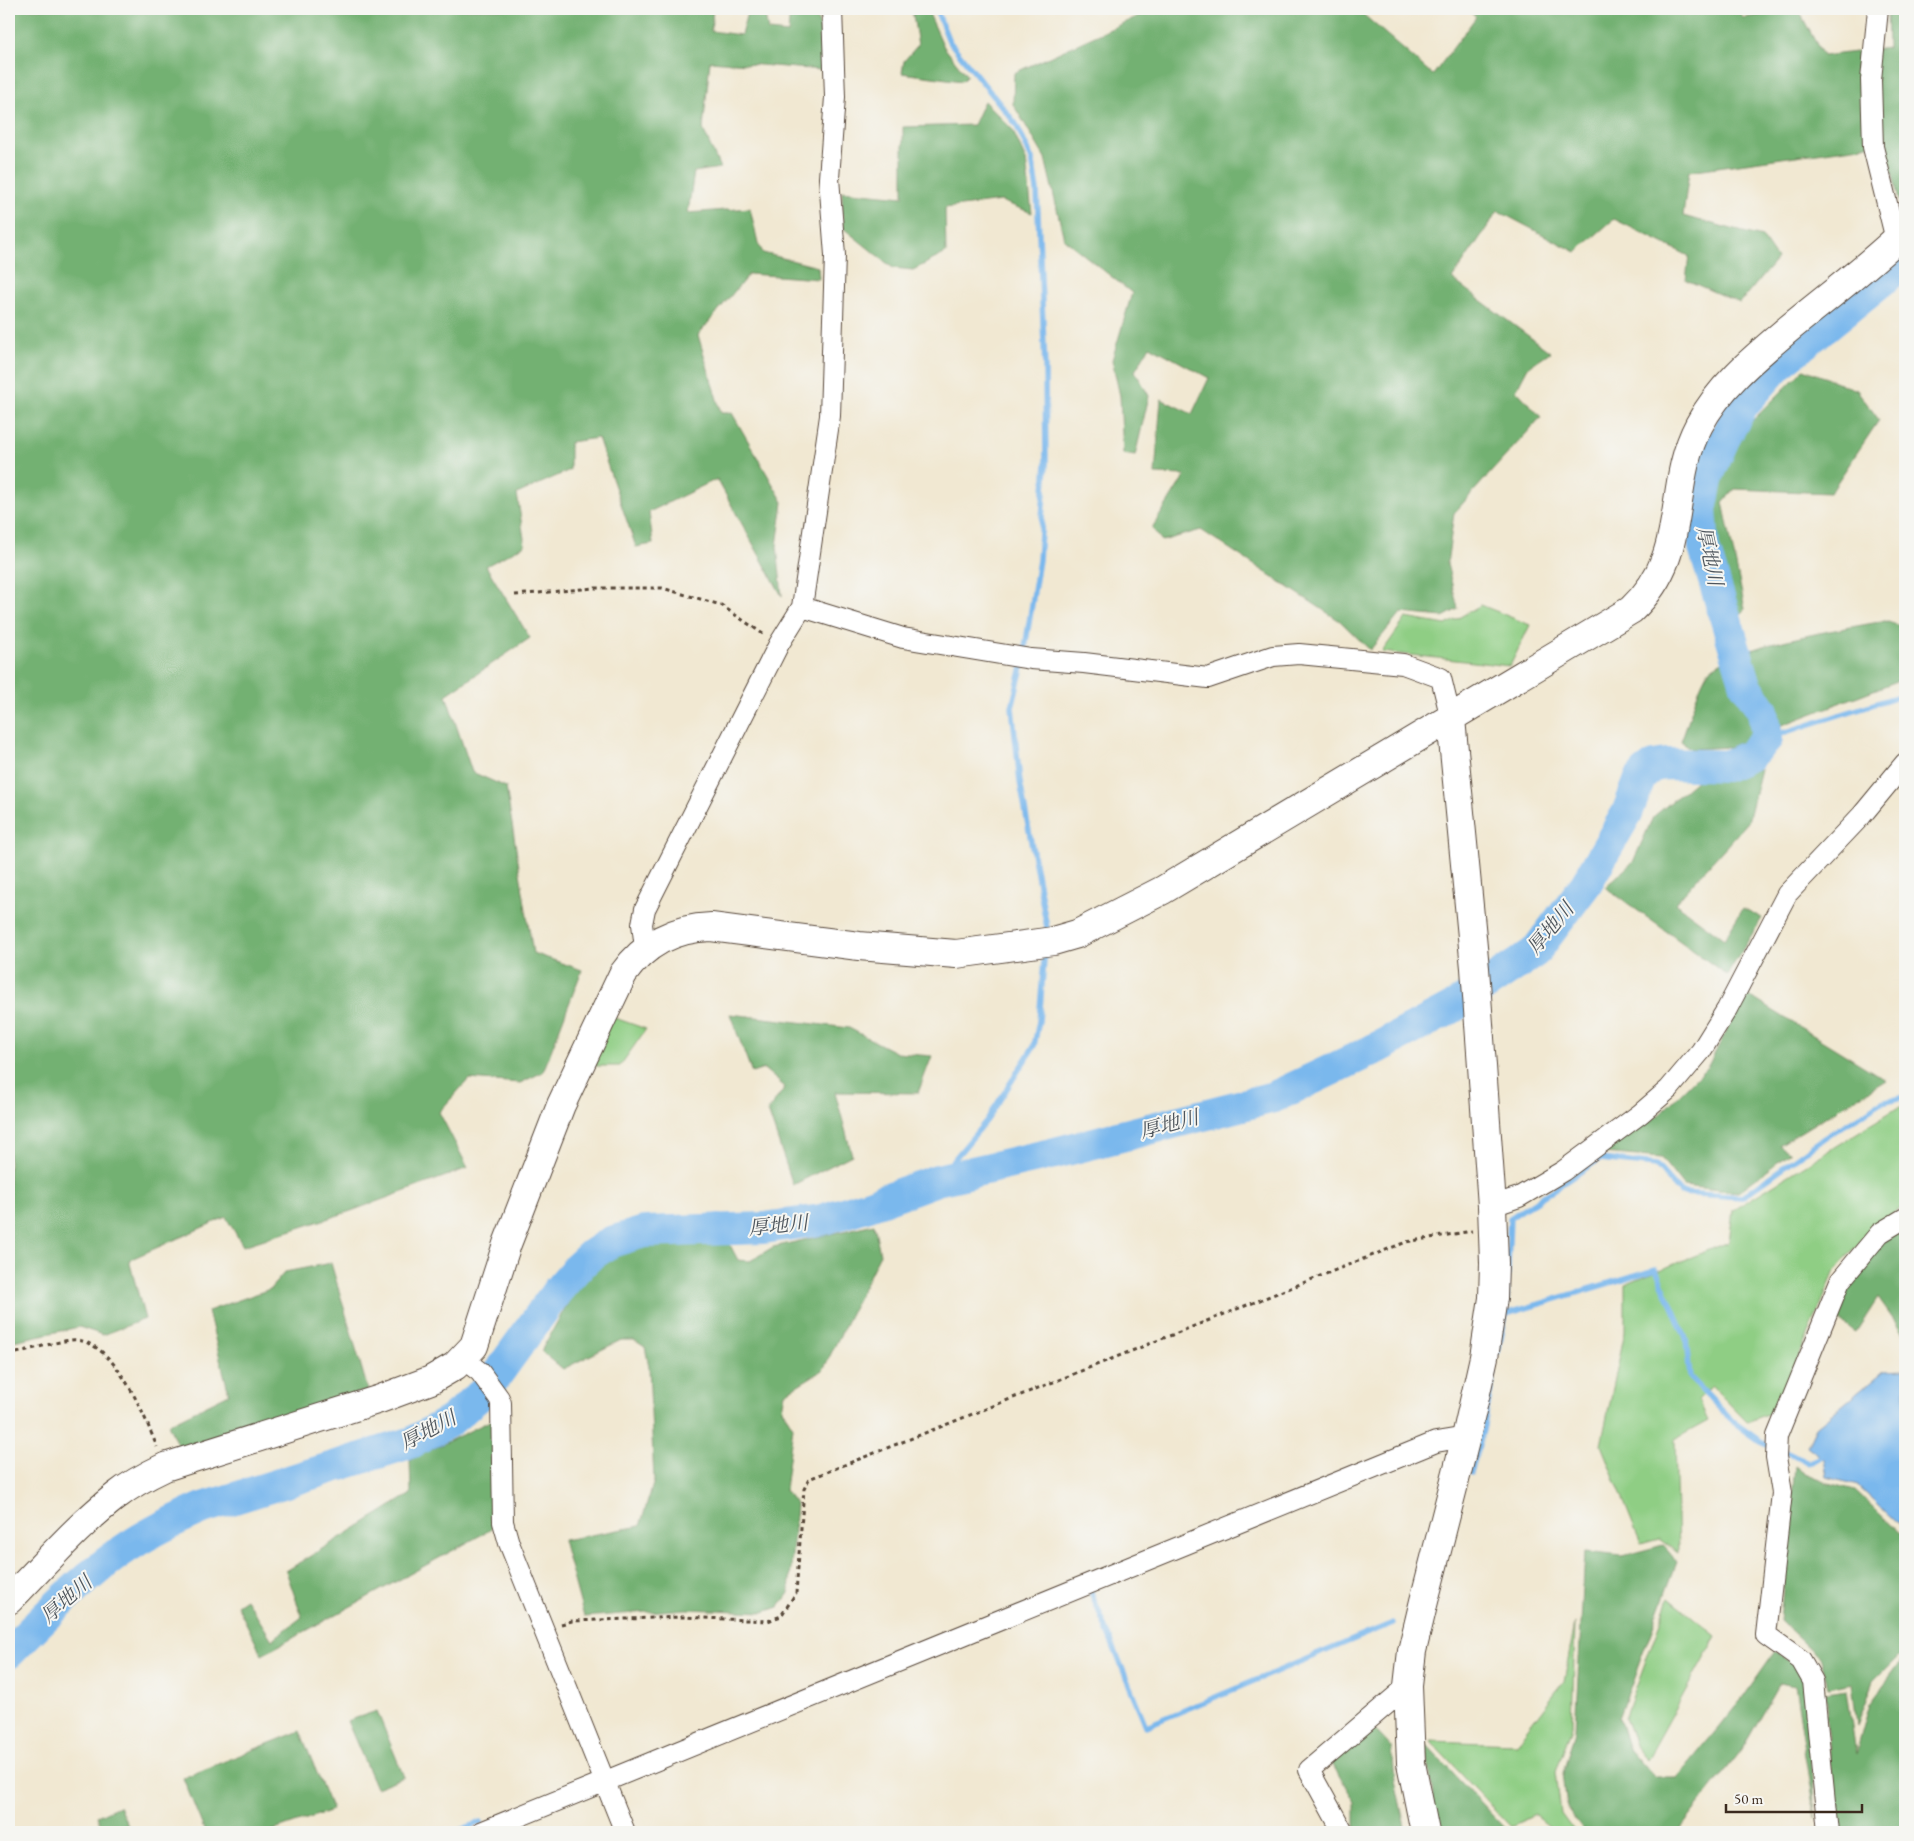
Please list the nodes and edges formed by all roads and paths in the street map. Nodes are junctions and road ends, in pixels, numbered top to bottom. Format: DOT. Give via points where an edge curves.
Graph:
graph roads {
  1 [pos="832,9"];
  2 [pos="1878,9"];
  3 [pos="1900,236"];
  4 [pos="515,595"];
  5 [pos="802,608"];
  6 [pos="778,644"];
  7 [pos="1452,719"];
  8 [pos="1905,763"];
  9 [pos="645,948"];
  10 [pos="1493,1218"];
  11 [pos="1905,1218"];
  12 [pos="9,1355"];
  13 [pos="472,1365"];
  14 [pos="1466,1436"];
  15 [pos="165,1466"];
  16 [pos="9,1600"];
  17 [pos="544,1628"];
  18 [pos="1408,1686"];
  19 [pos="604,1776"];
  20 [pos="481,1832"];
  21 [pos="625,1832"];
  22 [pos="1343,1832"];
  23 [pos="1425,1832"];
  24 [pos="1828,1832"];
  1 -- 5 [label="street" via="835,97 829,178 835,255 830,416"];
  2 -- 3 [label="street" via="1871,80 1872,147"];
  3 -- 7 [label="street" via="1746,365 1720,395 1699,425 1686,458 1670,550 1647,596 1631,610"];
  4 -- 6 [label="path" via="594,588 662,588 721,605"];
  5 -- 6 [label="street"];
  5 -- 7 [label="street" via="903,638 1024,658 1208,678 1273,656 1299,654 1403,664 1440,678"];
  6 -- 9 [label="street" via="645,909 642,924"];
  7 -- 9 [label="street" via="1163,890 1077,934 1045,942 956,954 859,946 712,927 691,928"];
  7 -- 10 [label="street" via="1475,968"];
  8 -- 10 [label="street" via="1862,815 1786,894 1727,1009 1701,1051 1669,1089 1563,1171 1519,1197"];
  9 -- 13 [label="street" via="623,974 562,1105 507,1244 474,1346"];
  10 -- 14 [label="street" via="1492,1298 1484,1357"];
  10 -- 17 [label="path" via="1461,1232 1406,1242 809,1479 804,1489 796,1593 781,1616 768,1621 682,1617 572,1621"];
  11 -- 24 [label="street" via="1880,1234 1840,1281 1777,1436 1776,1457 1782,1493 1766,1635 1801,1660 1812,1681"];
  12 -- 15 [label="path" via="76,1340 103,1352 121,1374 145,1418"];
  13 -- 15 [label="street" via="380,1399"];
  13 -- 17 [label="street" via="499,1398 503,1522"];
  14 -- 18 [label="street" via="1412,1651"];
  14 -- 19 [label="street" via="1436,1442"];
  15 -- 16 [label="street" via="116,1496"];
  17 -- 19 [label="street"];
  18 -- 22 [label="street" via="1309,1770"];
  18 -- 23 [label="street" via="1411,1762"];
  19 -- 20 [label="street"];
  19 -- 21 [label="street"];
}
